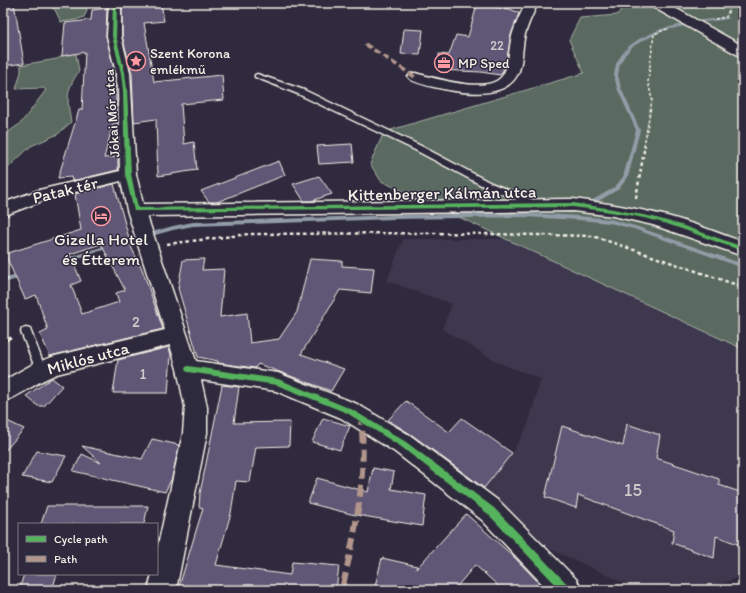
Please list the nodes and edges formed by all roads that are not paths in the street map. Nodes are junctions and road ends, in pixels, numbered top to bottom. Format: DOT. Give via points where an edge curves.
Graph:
graph roads {
  1 [pos="115,3"];
  2 [pos="532,3"];
  3 [pos="656,3"];
  4 [pos="743,52"];
  5 [pos="257,76"];
  6 [pos="415,77"];
  7 [pos="128,174"];
  8 [pos="542,205"];
  9 [pos="3,210"];
  10 [pos="143,232"];
  11 [pos="743,250"];
  12 [pos="26,332"];
  13 [pos="177,335"];
  14 [pos="188,369"];
  15 [pos="41,370"];
  16 [pos="3,392"];
  17 [pos="162,590"];
  18 [pos="566,590"];
  1 -- 7 [label="street, Jókai Mór utca" via="114,36 125,90"];
  2 -- 6 [label="street" via="519,35 514,65 509,77 502,83 482,88 459,87 441,85"];
  3 -- 4 [label="main road"];
  5 -- 8 [label="lane" via="302,92 488,185"];
  7 -- 9 [label="street, Patak tér" via="45,194"];
  7 -- 10 [label="street, Jókai Mór utca"];
  8 -- 10 [label="street, Kittenberger Kálmán utca"];
  8 -- 11 [label="street, Kittenberger Kálmán utca" via="573,205 634,215 678,226"];
  10 -- 13 [label="street, Jókai Mór utca"];
  12 -- 15 [label="lane"];
  13 -- 14 [label="street, Jókai Mór utca"];
  13 -- 15 [label="street, Miklós utca" via="87,356"];
  14 -- 17 [label="street, Jókai Mór utca" via="196,407 195,433"];
  14 -- 18 [label="street" via="278,382 349,411 403,444 491,511"];
  15 -- 16 [label="street, Miklós utca"];
}
